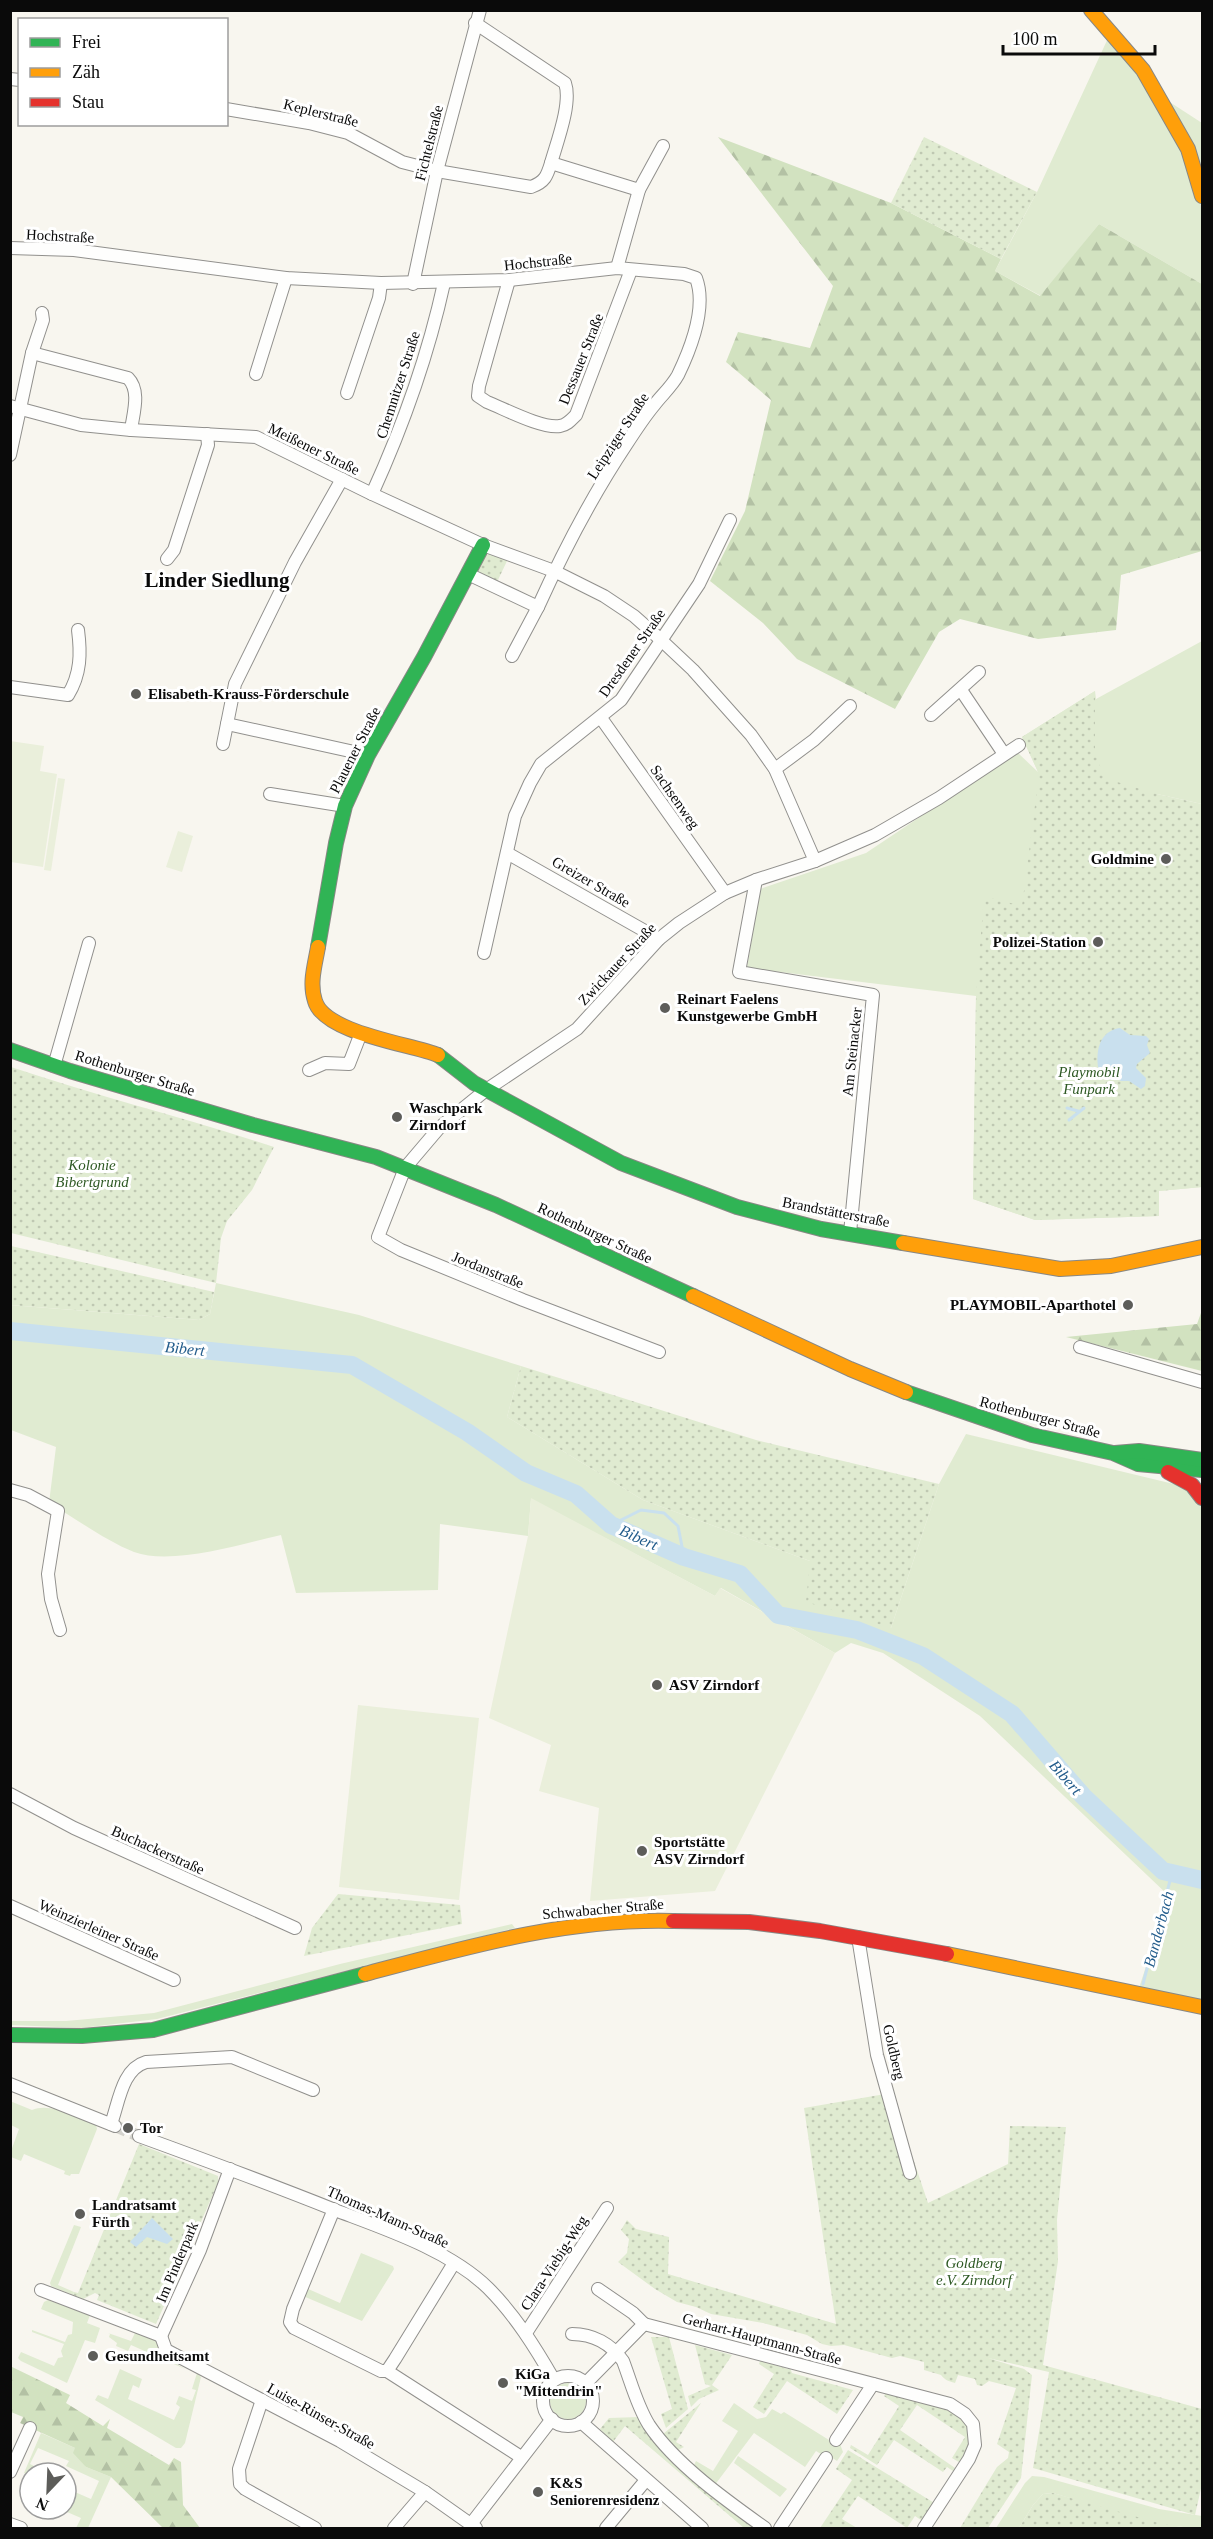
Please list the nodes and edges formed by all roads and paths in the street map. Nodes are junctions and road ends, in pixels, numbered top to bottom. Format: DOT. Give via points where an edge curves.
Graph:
graph roads {
  1 [pos="480,10"];
  2 [pos="1091,10"];
  3 [pos="475,23"];
  4 [pos="228,109"];
  5 [pos="663,146"];
  6 [pos="551,163"];
  7 [pos="437,171"];
  8 [pos="639,190"];
  9 [pos="1203,196"];
  10 [pos="10,248"];
  11 [pos="617,268"];
  12 [pos="632,270"];
  13 [pos="286,278"];
  14 [pos="696,278"];
  15 [pos="508,280"];
  16 [pos="444,283"];
  17 [pos="381,284"];
  18 [pos="413,284"];
  19 [pos="42,313"];
  20 [pos="32,353"];
  21 [pos="256,374"];
  22 [pos="348,393"];
  23 [pos="16,408"];
  24 [pos="131,430"];
  25 [pos="207,434"];
  26 [pos="10,455"];
  27 [pos="342,478"];
  28 [pos="372,494"];
  29 [pos="730,520"];
  30 [pos="483,545"];
  31 [pos="167,559"];
  32 [pos="554,572"];
  33 [pos="468,574"];
  34 [pos="538,607"];
  35 [pos="78,630"];
  36 [pos="660,639"];
  37 [pos="512,656"];
  38 [pos="979,672"];
  39 [pos="10,687"];
  40 [pos="961,690"];
  41 [pos="850,706"];
  42 [pos="931,715"];
  43 [pos="601,718"];
  44 [pos="227,724"];
  45 [pos="223,744"];
  46 [pos="1019,745"];
  47 [pos="1004,754"];
  48 [pos="368,755"];
  49 [pos="775,769"];
  50 [pos="270,794"];
  51 [pos="345,806"];
  52 [pos="507,853"];
  53 [pos="815,861"];
  54 [pos="756,880"];
  55 [pos="725,893"];
  56 [pos="659,939"];
  57 [pos="89,943"];
  58 [pos="484,953"];
  59 [pos="362,1033"];
  60 [pos="10,1050"];
  61 [pos="54,1066"];
  62 [pos="309,1070"];
  63 [pos="486,1090"];
  64 [pos="405,1167"];
  65 [pos="850,1233"];
  66 [pos="1203,1247"];
  67 [pos="1080,1347"];
  68 [pos="658,1352"];
  69 [pos="1203,1382"];
  70 [pos="1113,1453"];
  71 [pos="1203,1460"];
  72 [pos="1162,1467"];
  73 [pos="1203,1470"];
  74 [pos="10,1490"];
  75 [pos="1203,1498"];
  76 [pos="60,1630"];
  77 [pos="10,1794"];
  78 [pos="10,1906"];
  79 [pos="295,1928"];
  80 [pos="858,1937"];
  81 [pos="174,1980"];
  82 [pos="1203,2007"];
  83 [pos="10,2035"];
  84 [pos="10,2084"];
  85 [pos="313,2090"];
  86 [pos="139,2136"];
  87 [pos="230,2169"];
  88 [pos="910,2173"];
  89 [pos="608,2208"];
  90 [pos="334,2209"];
  91 [pos="454,2262"];
  92 [pos="598,2289"];
  93 [pos="41,2290"];
  94 [pos="644,2324"];
  95 [pos="526,2333"];
  96 [pos="572,2334"];
  97 [pos="161,2336"];
  98 [pos="615,2352"];
  99 [pos="387,2371"];
  100 [pos="554,2380"];
  101 [pos="586,2383"];
  102 [pos="873,2384"];
  103 [pos="262,2400"];
  104 [pos="552,2420"];
  105 [pos="581,2422"];
  106 [pos="30,2428"];
  107 [pos="836,2440"];
  108 [pos="521,2457"];
  109 [pos="826,2458"];
  110 [pos="10,2472"];
  111 [pos="646,2480"];
  112 [pos="425,2492"];
  113 [pos="10,2524"];
  114 [pos="474,2526"];
  115 [pos="21,2529"];
  116 [pos="315,2529"];
  117 [pos="394,2529"];
  118 [pos="606,2529"];
  119 [pos="702,2529"];
  120 [pos="765,2529"];
  121 [pos="780,2529"];
  122 [pos="924,2529"];
  1 -- 3 [label="street, Fichtelstraße"];
  2 -- 9 [label="street" via="1143,70 1188,150"];
  3 -- 6 [label="street" via="565,83 566,104"];
  3 -- 7 [label="street, Fichtelstraße"];
  4 -- 7 [label="street, Keplerstraße" via="348,133 402,162"];
  5 -- 8 [label="street"];
  6 -- 7 [label="street, Keplerstraße" via="547,176 531,187"];
  6 -- 8 [label="street"];
  7 -- 18 [label="street, Fichtelstraße"];
  8 -- 11 [label="street"];
  10 -- 13 [label="street, Hochstraße" via="74,250"];
  11 -- 12 [label="street, Hochstraße"];
  11 -- 15 [label="street, Hochstraße"];
  12 -- 14 [label="street, Hochstraße"];
  12 -- 15 [label="street, Dessauer Straße" via="576,415 559,427 478,396"];
  13 -- 17 [label="street, Hochstraße"];
  13 -- 21 [label="street"];
  14 -- 32 [label="street, Leipziger Straße" via="700,302 693,337 676,377 622,451"];
  15 -- 16 [label="street, Hochstraße"];
  16 -- 18 [label="street, Hochstraße"];
  16 -- 28 [label="street, Chemnitzer Straße" via="404,420"];
  17 -- 18 [label="street, Hochstraße"];
  17 -- 22 [label="street"];
  19 -- 20 [label="street"];
  20 -- 23 [label="street"];
  20 -- 24 [label="street" via="128,378 135,397"];
  23 -- 24 [label="street, Meißener Straße" via="81,425"];
  23 -- 26 [label="street"];
  24 -- 25 [label="street, Meißener Straße"];
  25 -- 27 [label="street, Meißener Straße" via="256,436"];
  25 -- 31 [label="street" via="208,445 174,550"];
  27 -- 28 [label="street, Meißener Straße"];
  27 -- 44 [label="street" via="295,561 235,684"];
  28 -- 30 [label="street, Meißener Straße"];
  29 -- 36 [label="street, Dresdener Straße" via="699,584"];
  30 -- 32 [label="street, Meißener Straße"];
  30 -- 33 [label="street, Plauener Straße"];
  32 -- 34 [label="street, Leipziger Straße"];
  32 -- 36 [label="street, Meißener Straße" via="604,596"];
  33 -- 34 [label="street"];
  33 -- 48 [label="street, Plauener Straße"];
  34 -- 37 [label="street, Leipziger Straße"];
  35 -- 39 [label="street" via="81,654 68,694"];
  36 -- 43 [label="street, Dresdener Straße" via="621,700"];
  36 -- 49 [label="street, Meißener Straße" via="728,707"];
  38 -- 40 [label="street"];
  40 -- 42 [label="street"];
  40 -- 47 [label="street"];
  41 -- 49 [label="street"];
  43 -- 52 [label="street, Dresdener Straße" via="541,764 515,816"];
  43 -- 55 [label="street, Sachsenweg"];
  44 -- 45 [label="street"];
  44 -- 48 [label="street"];
  46 -- 47 [label="street, Zwickauer Straße"];
  47 -- 53 [label="street, Zwickauer Straße" via="875,835"];
  48 -- 51 [label="street, Plauener Straße"];
  49 -- 53 [label="street, Meißener Straße"];
  50 -- 51 [label="street"];
  51 -- 59 [label="street, Plauener Straße" via="312,987 321,1012 330,1020"];
  52 -- 56 [label="street, Greizer Straße"];
  52 -- 58 [label="street, Dresdener Straße"];
  53 -- 54 [label="street, Zwickauer Straße"];
  54 -- 55 [label="street, Zwickauer Straße"];
  54 -- 65 [label="street, Am Steinacker" via="739,972 873,995"];
  55 -- 56 [label="street, Zwickauer Straße"];
  56 -- 63 [label="street, Zwickauer Straße" via="577,1029"];
  57 -- 61 [label="street, Rothenburger Straße"];
  59 -- 62 [label="street" via="349,1064 325,1063"];
  59 -- 63 [label="street, Plauener Straße" via="440,1056"];
  60 -- 61 [label="street, Rothenburger Straße"];
  61 -- 64 [label="street, Rothenburger Straße"];
  63 -- 64 [label="street, Zwickauer Straße" via="439,1128"];
  63 -- 65 [label="street, Brandstätterstraße" via="621,1163 737,1208"];
  64 -- 68 [label="street, Jordanstraße" via="378,1237 442,1267"];
  64 -- 70 [label="street, Rothenburger Straße" via="925,1400 1032,1435"];
  65 -- 66 [label="street, Brandstätterstraße" via="1060,1269 1111,1266"];
  67 -- 69 [label="street"];
  70 -- 71 [label="street, Rothenburger Straße" via="1139,1451"];
  70 -- 72 [label="street, Rothenburger Straße" via="1138,1464"];
  72 -- 73 [label="street, Rothenburger Straße"];
  72 -- 75 [label="street" via="1192,1485"];
  74 -- 76 [label="street" via="58,1511 48,1574"];
  77 -- 79 [label="street, Buchackerstraße" via="74,1828"];
  78 -- 81 [label="street, Weinzierleiner Straße"];
  80 -- 82 [label="street, Schwabacher Straße"];
  80 -- 83 [label="street, Schwabacher Straße" via="785,1925 710,1920 581,1925 474,1944 153,2030 48,2038"];
  80 -- 88 [label="street, Goldberg" via="878,2055"];
  84 -- 85 [label="street" via="113,2125 128,2076 135,2066 146,2062 232,2057"];
  86 -- 87 [label="street"];
  87 -- 90 [label="street, Thomas-Mann-Straße"];
  87 -- 97 [label="street, Im Pinderpark" via="200,2250"];
  89 -- 95 [label="street, Clara-Viebig-Weg"];
  90 -- 91 [label="street, Thomas-Mann-Straße"];
  90 -- 99 [label="street" via="290,2322 294,2328 337,2350"];
  91 -- 95 [label="street, Thomas-Mann-Straße" via="488,2288"];
  91 -- 99 [label="street"];
  92 -- 94 [label="street, Gerhart-Hauptmann-Straße"];
  93 -- 97 [label="street"];
  94 -- 98 [label="street"];
  94 -- 102 [label="street, Gerhart-Hauptmann-Straße"];
  95 -- 100 [label="street, Thomas-Mann-Straße"];
  96 -- 98 [label="street" via="589,2336"];
  97 -- 103 [label="street, Luise-Rinser-Straße" via="166,2350"];
  98 -- 101 [label="street"];
  98 -- 120 [label="street" via="623,2361 644,2415 658,2437"];
  99 -- 108 [label="street"];
  100 -- 101 [label="street" via="571,2376"];
  100 -- 104 [label="street" via="543,2404"];
  101 -- 105 [label="street" via="593,2399 588,2416"];
  102 -- 107 [label="street"];
  102 -- 122 [label="street, Gerhart-Hauptmann-Straße" via="950,2404 972,2424 975,2445 969,2459"];
  103 -- 112 [label="street, Luise-Rinser-Straße"];
  103 -- 116 [label="street" via="239,2469 240,2484"];
  104 -- 105 [label="street" via="566,2425"];
  104 -- 108 [label="street, Luise-Rinser-Straße"];
  105 -- 111 [label="street"];
  106 -- 110 [label="street"];
  108 -- 114 [label="street, Luise-Rinser-Straße"];
  109 -- 121 [label="street"];
  111 -- 118 [label="street"];
  111 -- 119 [label="street"];
  112 -- 114 [label="street, Luise-Rinser-Straße"];
  112 -- 117 [label="street"];
  113 -- 115 [label="street"];
}
